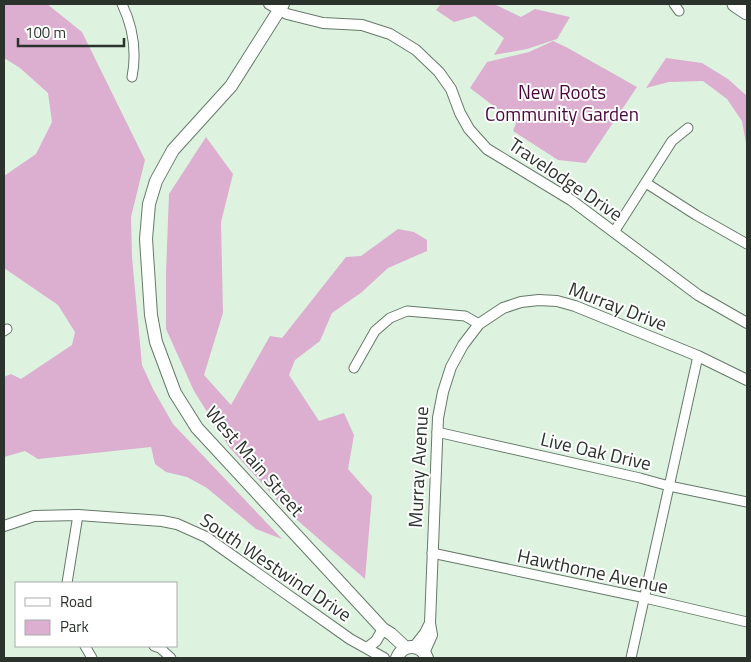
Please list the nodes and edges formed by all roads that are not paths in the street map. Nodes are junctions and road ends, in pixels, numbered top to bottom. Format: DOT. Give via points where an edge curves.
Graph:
graph roads {
  1 [pos="122,4"];
  2 [pos="735,4"];
  3 [pos="276,6"];
  4 [pos="747,12"];
  5 [pos="132,76"];
  6 [pos="688,128"];
  7 [pos="646,183"];
  8 [pos="614,232"];
  9 [pos="747,244"];
  10 [pos="747,323"];
  11 [pos="479,324"];
  12 [pos="698,356"];
  13 [pos="354,368"];
  14 [pos="747,380"];
  15 [pos="437,432"];
  16 [pos="669,486"];
  17 [pos="747,502"];
  18 [pos="78,516"];
  19 [pos="4,526"];
  20 [pos="432,553"];
  21 [pos="67,582"];
  22 [pos="645,598"];
  23 [pos="747,622"];
  24 [pos="382,629"];
  25 [pos="86,647"];
  26 [pos="157,647"];
  27 [pos="376,653"];
  28 [pos="410,653"];
  29 [pos="92,658"];
  30 [pos="171,658"];
  31 [pos="631,658"];
  1 -- 5 [label="street" via="135,46"];
  2 -- 4 [label="highway"];
  3 -- 8 [label="street, Travelodge Drive" via="287,14 323,24 362,25 390,34 416,50 439,72 451,89 469,128 487,149 571,200"];
  3 -- 24 [label="main road, West Main Street" via="231,86 180,141 156,181 146,228 151,315 156,342 174,393 197,428"];
  6 -- 7 [label="street" via="672,142"];
  7 -- 8 [label="street"];
  7 -- 9 [label="street"];
  8 -- 10 [label="street, Travelodge Drive" via="698,295"];
  11 -- 12 [label="street, Murray Drive" via="512,305 530,300 557,301"];
  11 -- 13 [label="street" via="465,316 407,311 390,318 375,331"];
  11 -- 15 [label="street, Murray Avenue" via="451,367 442,392"];
  12 -- 14 [label="street, Murray Drive"];
  12 -- 16 [label="street"];
  15 -- 16 [label="street, Live Oak Drive"];
  15 -- 20 [label="street, Murray Avenue"];
  16 -- 17 [label="street, Live Oak Drive"];
  16 -- 22 [label="street"];
  18 -- 19 [label="street, South Westwind Drive" via="34,516"];
  18 -- 21 [label="street"];
  18 -- 27 [label="street, South Westwind Drive" via="162,521 192,530 350,639"];
  20 -- 22 [label="street, Hawthorne Avenue"];
  20 -- 28 [label="street, Murray Avenue" via="432,635"];
  22 -- 23 [label="street, Hawthorne Avenue"];
  22 -- 31 [label="street"];
  24 -- 27 [label="street" via="376,641"];
  24 -- 28 [label="main road, West Main Street"];
  25 -- 29 [label="street"];
  26 -- 30 [label="street"];
  27 -- 28 [label="street, South Westwind Drive"];
}
